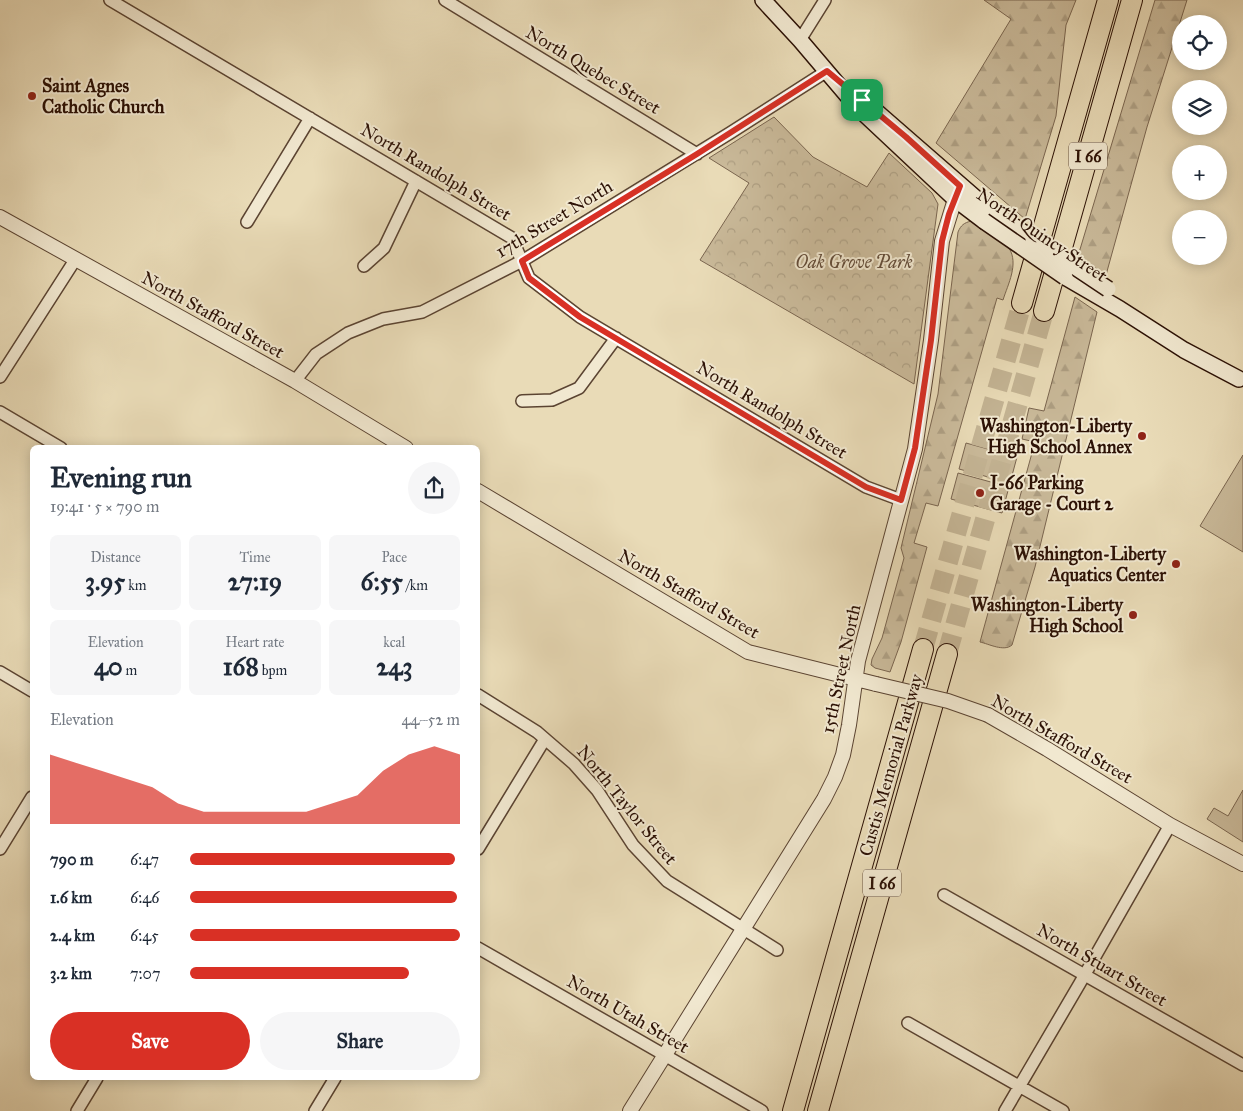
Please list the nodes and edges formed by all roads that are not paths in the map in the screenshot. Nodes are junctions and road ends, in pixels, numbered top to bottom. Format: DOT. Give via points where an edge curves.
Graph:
graph roads {
  1 [pos="110,0"];
  2 [pos="445,0"];
  3 [pos="763,0"];
  4 [pos="826,0"];
  5 [pos="1108,0"];
  6 [pos="1132,0"];
  7 [pos="800,40"];
  8 [pos="827,71"];
  9 [pos="310,118"];
  10 [pos="697,154"];
  11 [pos="416,181"];
  12 [pos="958,192"];
  13 [pos="0,218"];
  14 [pos="247,222"];
  15 [pos="75,260"];
  16 [pos="522,261"];
  17 [pos="364,266"];
  18 [pos="1022,303"];
  19 [pos="1044,311"];
  20 [pos="616,338"];
  21 [pos="0,377"];
  22 [pos="1241,380"];
  23 [pos="295,381"];
  24 [pos="522,401"];
  25 [pos="0,412"];
  26 [pos="56,445"];
  27 [pos="401,445"];
  28 [pos="480,491"];
  29 [pos="901,500"];
  30 [pos="924,649"];
  31 [pos="947,654"];
  32 [pos="0,672"];
  33 [pos="855,679"];
  34 [pos="30,690"];
  35 [pos="480,696"];
  36 [pos="545,739"];
  37 [pos="30,800"];
  38 [pos="1170,825"];
  39 [pos="480,845"];
  40 [pos="0,849"];
  41 [pos="1243,864"];
  42 [pos="944,895"];
  43 [pos="744,929"];
  44 [pos="480,949"];
  45 [pos="776,950"];
  46 [pos="1085,975"];
  47 [pos="908,1023"];
  48 [pos="811,1046"];
  49 [pos="664,1056"];
  50 [pos="1243,1065"];
  51 [pos="96,1080"];
  52 [pos="334,1080"];
  53 [pos="1019,1086"];
  54 [pos="77,1111"];
  55 [pos="314,1111"];
  56 [pos="630,1111"];
  57 [pos="762,1111"];
  58 [pos="785,1111"];
  59 [pos="793,1111"];
  60 [pos="818,1111"];
  61 [pos="1005,1111"];
  62 [pos="1063,1111"];
  1 -- 9 [label="street, North Randolph Street"];
  2 -- 10 [label="street, North Quebec Street"];
  3 -- 7 [label="main road, North Quincy Street"];
  4 -- 7 [label="street"];
  5 -- 18 [label="highway, I 66"];
  6 -- 19 [label="highway, I 66"];
  7 -- 8 [label="main road, North Quincy Street"];
  8 -- 10 [label="street, 17th Street North"];
  8 -- 12 [label="main road, North Quincy Street" via="857,107"];
  9 -- 11 [label="street, North Randolph Street"];
  9 -- 14 [label="street"];
  10 -- 16 [label="street, 17th Street North"];
  11 -- 16 [label="street, North Randolph Street" via="512,238"];
  11 -- 17 [label="street" via="384,248"];
  12 -- 22 [label="main road, North Quincy Street, bridge" via="1065,277 1106,294 1189,342"];
  12 -- 29 [label="street, 15th Street North" via="942,241 915,448"];
  13 -- 15 [label="street, North Stafford Street"];
  15 -- 21 [label="street"];
  15 -- 23 [label="street, North Stafford Street"];
  16 -- 20 [label="street, North Randolph Street" via="529,278 580,317"];
  16 -- 23 [label="street, 17th Street North" via="422,312 383,320 348,333 316,354"];
  20 -- 24 [label="street" via="579,388 552,400"];
  20 -- 29 [label="street, North Randolph Street" via="866,487"];
  23 -- 27 [label="street, North Stafford Street"];
  25 -- 26 [label="street"];
  28 -- 33 [label="street, North Stafford Street" via="748,652"];
  29 -- 33 [label="street, 15th Street North"];
  30 -- 48 [label="highway, Custis Memorial Parkway / I 66"];
  31 -- 60 [label="highway, Custis Memorial Parkway / I 66"];
  32 -- 34 [label="street"];
  33 -- 38 [label="street, North Stafford Street, bridge" via="948,701 988,715"];
  33 -- 43 [label="street, 15th Street North" via="843,754 835,777"];
  35 -- 36 [label="street, North Taylor Street"];
  36 -- 39 [label="street"];
  36 -- 43 [label="street, North Taylor Street" via="597,790 633,845 667,881"];
  37 -- 40 [label="street"];
  38 -- 41 [label="street, North Stafford Street"];
  38 -- 46 [label="street"];
  42 -- 46 [label="street, North Stuart Street"];
  43 -- 45 [label="street, North Taylor Street"];
  43 -- 49 [label="street, 15th Street North"];
  44 -- 49 [label="street, North Utah Street"];
  46 -- 50 [label="street, North Stuart Street"];
  46 -- 53 [label="street"];
  47 -- 53 [label="street"];
  48 -- 58 [label="highway"];
  48 -- 59 [label="highway, Custis Memorial Parkway / I 66"];
  49 -- 56 [label="street, 15th Street North"];
  49 -- 57 [label="street, North Utah Street"];
  51 -- 54 [label="street"];
  52 -- 55 [label="street"];
  53 -- 61 [label="street"];
  53 -- 62 [label="street"];
}
